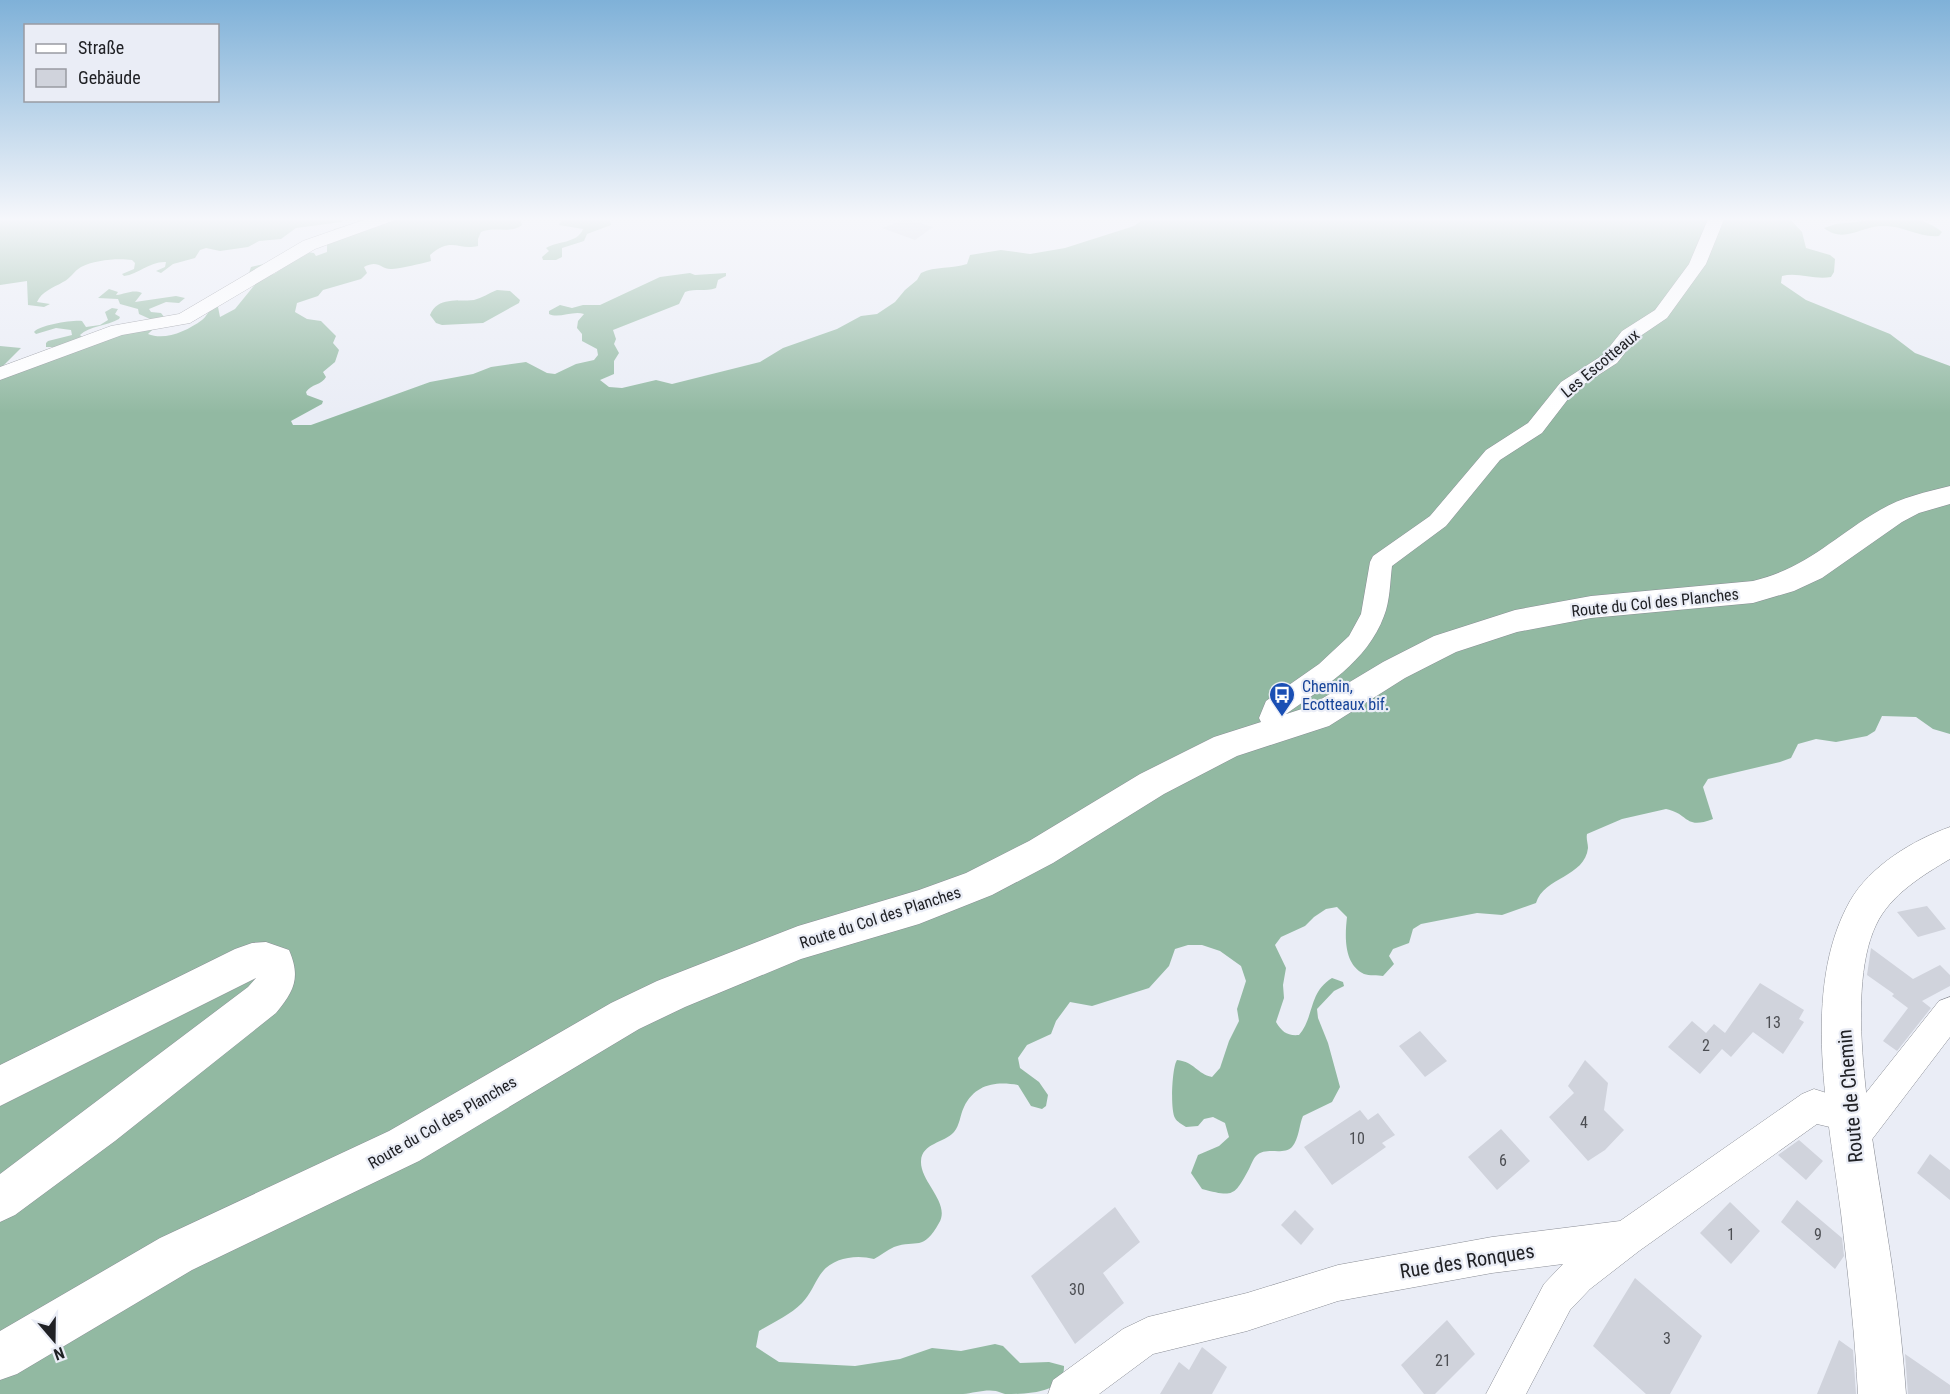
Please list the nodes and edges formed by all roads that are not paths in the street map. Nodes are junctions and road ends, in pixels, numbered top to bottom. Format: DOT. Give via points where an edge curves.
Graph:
graph roads {
  1 [pos="246,282"];
  2 [pos="1685,282"];
  3 [pos="0,374"];
  4 [pos="1950,495"];
  5 [pos="1278,731"];
  6 [pos="1950,842"];
  7 [pos="1950,1012"];
  8 [pos="0,1086"];
  9 [pos="1850,1123"];
  10 [pos="0,1200"];
  11 [pos="1626,1238"];
  12 [pos="0,1357"];
  13 [pos="1067,1394"];
  14 [pos="1505,1394"];
  15 [pos="1882,1394"];
  1 -- 3 [label="street" via="184,319 118,330"];
  2 -- 5 [label="street, Les Escotteaux" via="1661,314 1629,335 1610,358 1568,386 1534,428 1493,455 1438,521 1381,562 1376,603 1365,632 1329,671 1275,708 1272,718"];
  4 -- 5 [label="street, Route du Col des Planches" via="1914,503 1892,513 1826,561 1784,584 1732,595 1609,604 1498,625 1445,644 1318,717"];
  5 -- 12 [label="street, Route du Col des Planches" via="1220,749 980,884 920,907 798,943 625,1016 394,1151 176,1254"];
  6 -- 9 [label="street, Route de Chemin" via="1881,890 1857,925 1843,1003"];
  7 -- 9 [label="street" via="1858,1130"];
  8 -- 10 [label="street" via="248,962 276,963 275,983 262,999"];
  9 -- 11 [label="street, Rue des Ronques" via="1814,1106"];
  9 -- 15 [label="street, Route de Chemin"];
  11 -- 13 [label="street, Rue des Ronques" via="1492,1255 1338,1283 1247,1312 1148,1336"];
  11 -- 14 [label="street" via="1557,1297"];
}
